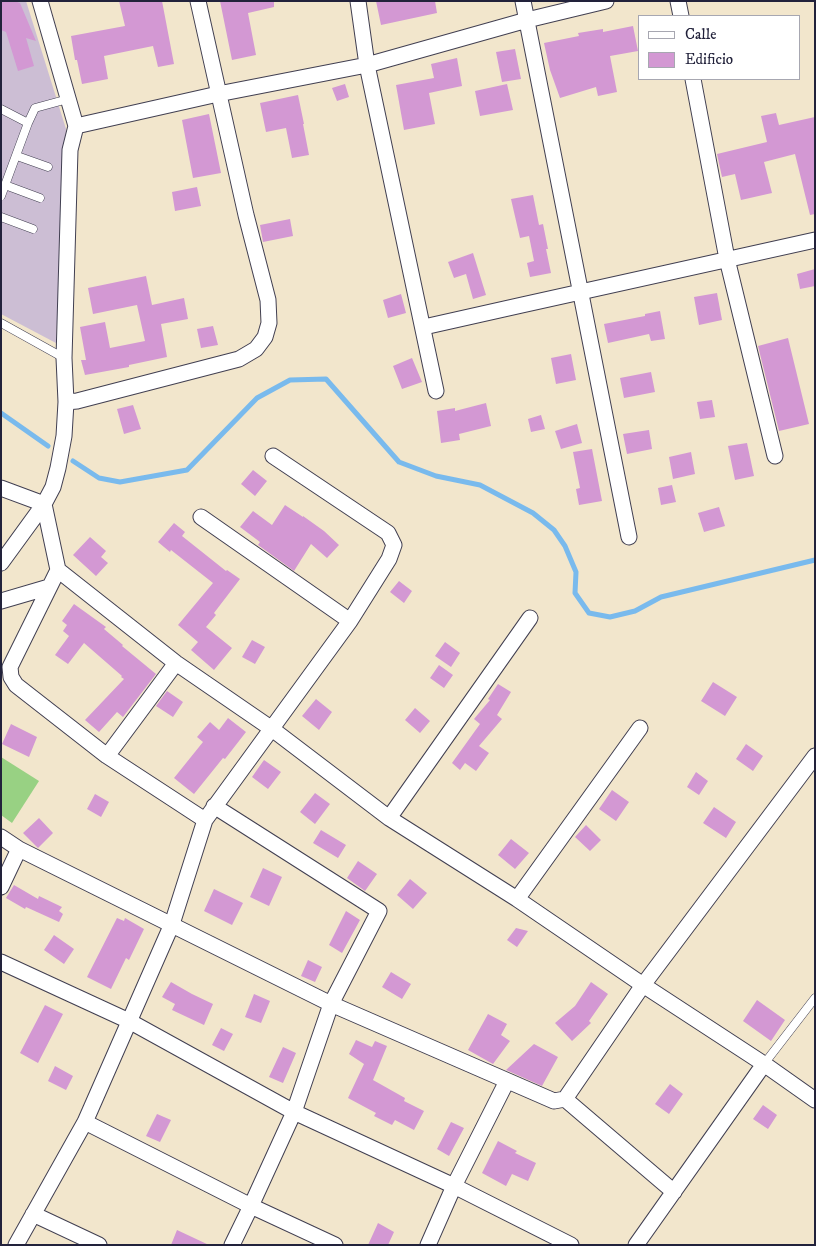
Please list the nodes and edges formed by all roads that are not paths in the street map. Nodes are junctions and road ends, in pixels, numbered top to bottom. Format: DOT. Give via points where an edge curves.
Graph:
graph roads {
  1 [pos="40,1"];
  2 [pos="198,1"];
  3 [pos="358,1"];
  4 [pos="522,1"];
  5 [pos="606,1"];
  6 [pos="678,1"];
  7 [pos="681,15"];
  8 [pos="527,20"];
  9 [pos="367,65"];
  10 [pos="693,80"];
  11 [pos="218,94"];
  12 [pos="68,99"];
  13 [pos="1,109"];
  14 [pos="28,123"];
  15 [pos="76,126"];
  16 [pos="17,156"];
  17 [pos="48,167"];
  18 [pos="5,185"];
  19 [pos="1,196"];
  20 [pos="40,198"];
  21 [pos="1,217"];
  22 [pos="33,229"];
  23 [pos="815,240"];
  24 [pos="727,259"];
  25 [pos="581,291"];
  26 [pos="1,322"];
  27 [pos="424,327"];
  28 [pos="64,358"];
  29 [pos="436,391"];
  30 [pos="66,402"];
  31 [pos="274,456"];
  32 [pos="775,456"];
  33 [pos="1,488"];
  34 [pos="44,504"];
  35 [pos="200,516"];
  36 [pos="629,537"];
  37 [pos="1,563"];
  38 [pos="58,570"];
  39 [pos="49,587"];
  40 [pos="1,602"];
  41 [pos="530,618"];
  42 [pos="350,621"];
  43 [pos="176,664"];
  44 [pos="640,728"];
  45 [pos="272,729"];
  46 [pos="108,756"];
  47 [pos="815,756"];
  48 [pos="214,806"];
  49 [pos="389,818"];
  50 [pos="205,820"];
  51 [pos="1,837"];
  52 [pos="19,849"];
  53 [pos="1,887"];
  54 [pos="517,899"];
  55 [pos="172,924"];
  56 [pos="1,962"];
  57 [pos="643,985"];
  58 [pos="815,998"];
  59 [pos="331,1004"];
  60 [pos="129,1021"];
  61 [pos="764,1064"];
  62 [pos="507,1081"];
  63 [pos="565,1099"];
  64 [pos="815,1100"];
  65 [pos="294,1112"];
  66 [pos="85,1122"];
  67 [pos="454,1186"];
  68 [pos="674,1192"];
  69 [pos="251,1206"];
  70 [pos="33,1214"];
  71 [pos="16,1245"];
  72 [pos="99,1245"];
  73 [pos="232,1245"];
  74 [pos="335,1245"];
  75 [pos="428,1245"];
  76 [pos="571,1245"];
  77 [pos="636,1245"];
  1 -- 12 [label="street"];
  2 -- 11 [label="street"];
  3 -- 9 [label="street"];
  4 -- 8 [label="street"];
  5 -- 8 [label="street"];
  6 -- 7 [label="street"];
  8 -- 9 [label="street"];
  8 -- 25 [label="street"];
  9 -- 11 [label="street"];
  9 -- 27 [label="street"];
  10 -- 24 [label="street"];
  11 -- 15 [label="street"];
  11 -- 30 [label="street" via="268,300 269,324 265,337 256,348 239,359"];
  12 -- 14 [label="lane" via="35,108"];
  12 -- 15 [label="street"];
  13 -- 14 [label="lane"];
  14 -- 16 [label="lane"];
  15 -- 28 [label="street" via="70,150"];
  16 -- 17 [label="lane"];
  16 -- 18 [label="lane"];
  18 -- 19 [label="lane"];
  18 -- 20 [label="lane"];
  21 -- 22 [label="lane"];
  23 -- 24 [label="street"];
  24 -- 25 [label="street"];
  24 -- 32 [label="street"];
  25 -- 27 [label="street"];
  25 -- 36 [label="street"];
  26 -- 28 [label="lane"];
  27 -- 29 [label="street"];
  28 -- 30 [label="street"];
  30 -- 34 [label="street" via="58,468"];
  31 -- 42 [label="street" via="388,533 394,545 389,559"];
  33 -- 34 [label="street"];
  34 -- 37 [label="street"];
  34 -- 38 [label="street"];
  35 -- 42 [label="street"];
  38 -- 39 [label="street"];
  38 -- 43 [label="street"];
  39 -- 40 [label="street"];
  39 -- 46 [label="street" via="10,667 12,677 16,685"];
  41 -- 49 [label="street"];
  42 -- 45 [label="street"];
  43 -- 45 [label="street"];
  43 -- 46 [label="street"];
  44 -- 54 [label="street"];
  45 -- 48 [label="street"];
  45 -- 49 [label="street"];
  46 -- 50 [label="street"];
  47 -- 57 [label="street"];
  48 -- 50 [label="street"];
  48 -- 59 [label="street" via="379,911"];
  49 -- 54 [label="street"];
  50 -- 55 [label="street"];
  51 -- 52 [label="street"];
  52 -- 53 [label="street"];
  52 -- 55 [label="street"];
  54 -- 57 [label="street"];
  55 -- 59 [label="street"];
  55 -- 60 [label="street"];
  56 -- 60 [label="street"];
  57 -- 61 [label="street"];
  57 -- 63 [label="street"];
  58 -- 61 [label="lane"];
  59 -- 62 [label="street"];
  59 -- 65 [label="street"];
  60 -- 65 [label="street"];
  60 -- 66 [label="street"];
  61 -- 64 [label="street"];
  61 -- 68 [label="street"];
  62 -- 63 [label="street" via="554,1101"];
  62 -- 67 [label="street"];
  63 -- 68 [label="street"];
  65 -- 67 [label="street"];
  65 -- 69 [label="street"];
  66 -- 69 [label="street"];
  66 -- 70 [label="street"];
  67 -- 75 [label="street"];
  67 -- 76 [label="street"];
  68 -- 77 [label="street"];
  69 -- 73 [label="street"];
  69 -- 74 [label="street"];
  70 -- 71 [label="street"];
  70 -- 72 [label="street"];
}
